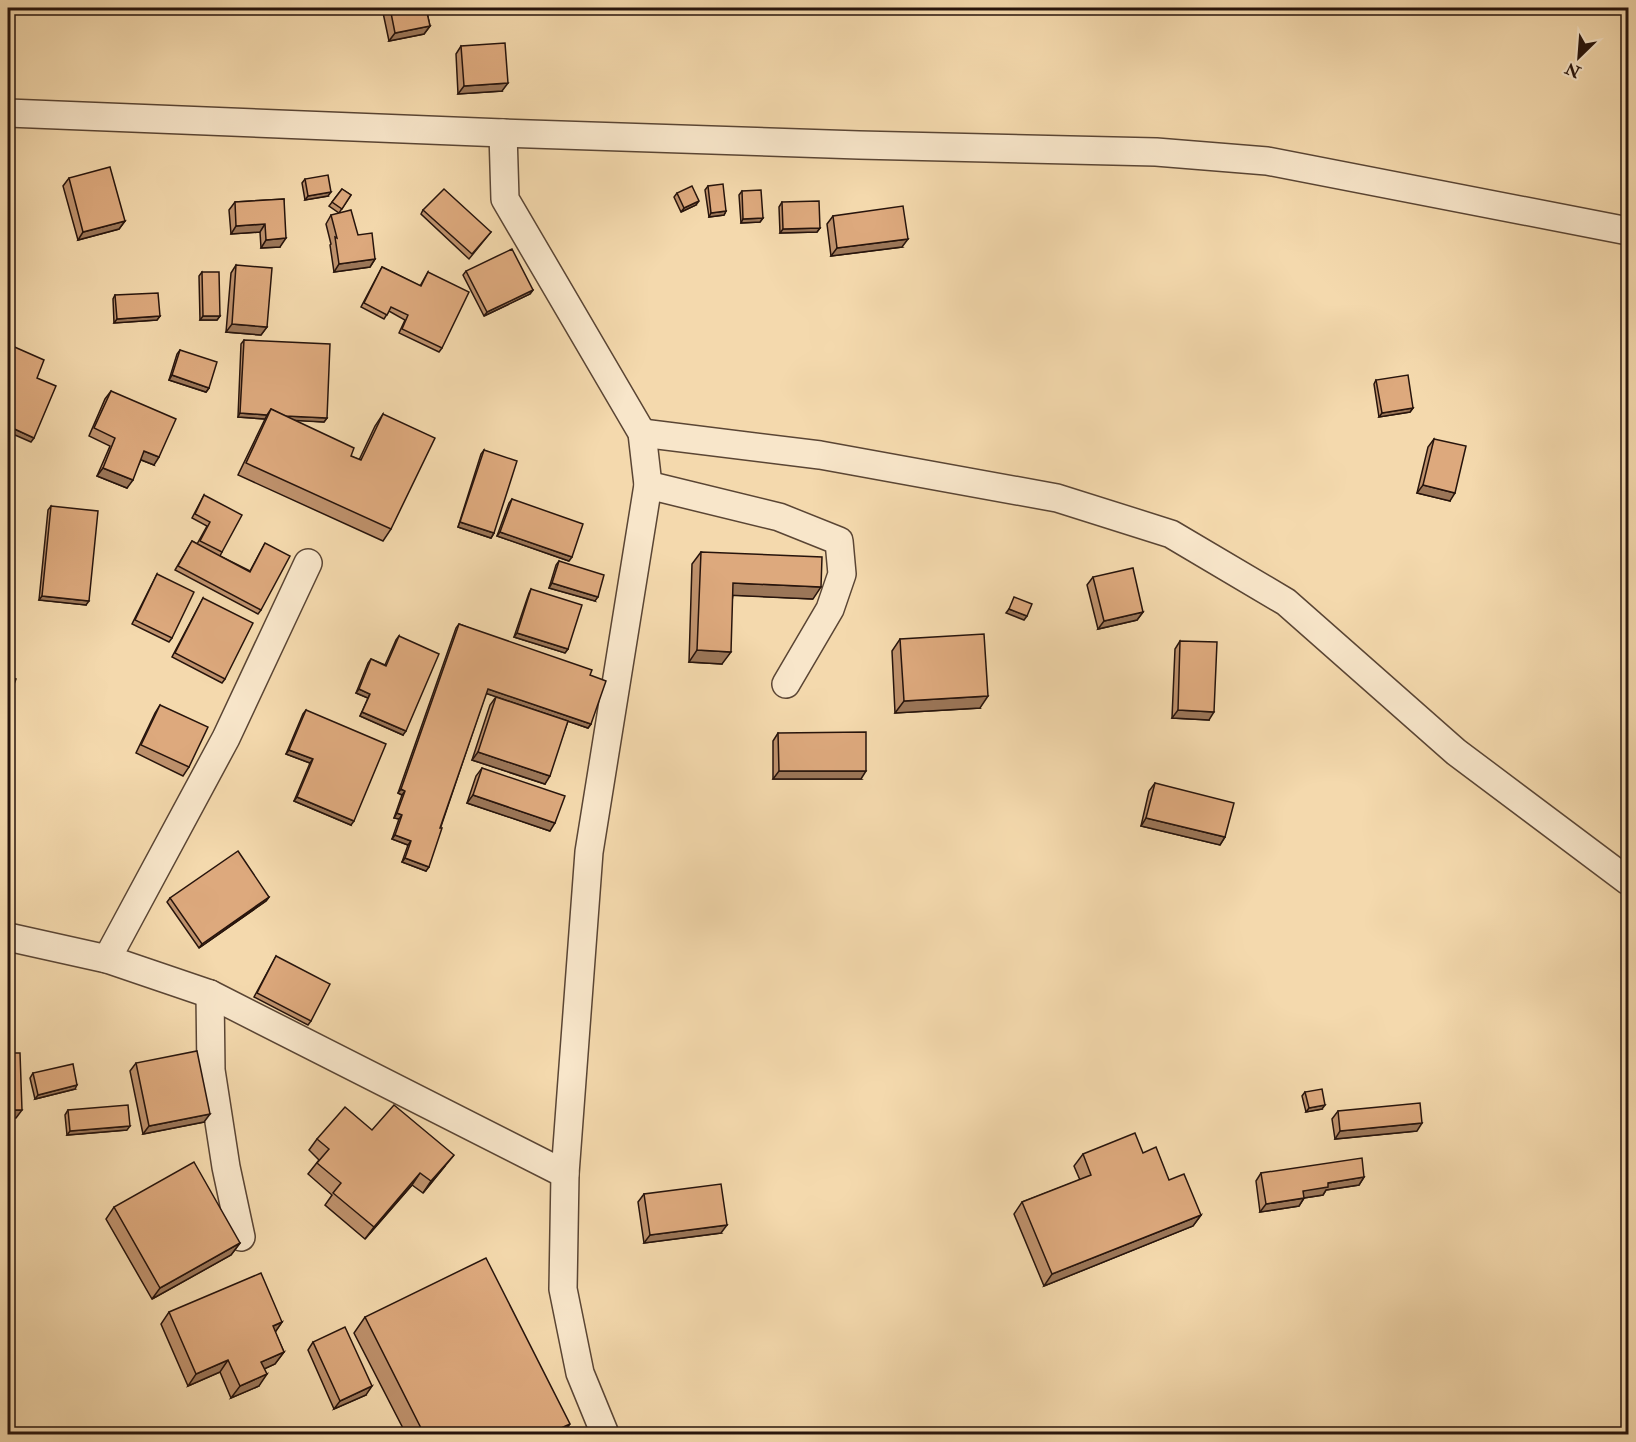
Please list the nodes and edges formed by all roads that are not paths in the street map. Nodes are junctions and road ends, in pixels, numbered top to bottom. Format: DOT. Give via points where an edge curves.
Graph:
graph roads {
  1 [pos="8,113"];
  2 [pos="503,133"];
  3 [pos="1629,231"];
  4 [pos="642,433"];
  5 [pos="648,485"];
  6 [pos="308,563"];
  7 [pos="786,684"];
  8 [pos="1629,881"];
  9 [pos="8,937"];
  10 [pos="107,959"];
  11 [pos="210,994"];
  12 [pos="565,1174"];
  13 [pos="241,1238"];
  14 [pos="605,1434"];
  1 -- 2 [label="street"];
  2 -- 3 [label="street" via="1156,152 1267,161"];
  2 -- 4 [label="street" via="505,199"];
  4 -- 5 [label="street"];
  4 -- 8 [label="street" via="820,455 1058,498 1171,534 1286,602 1456,752"];
  5 -- 7 [label="street" via="779,518 839,541 843,574 830,609"];
  5 -- 12 [label="street" via="589,852"];
  6 -- 10 [label="street" via="226,738"];
  9 -- 10 [label="street"];
  10 -- 11 [label="street"];
  11 -- 12 [label="street"];
  11 -- 13 [label="street" via="211,1070"];
  12 -- 14 [label="street" via="563,1289 580,1373"];
}
